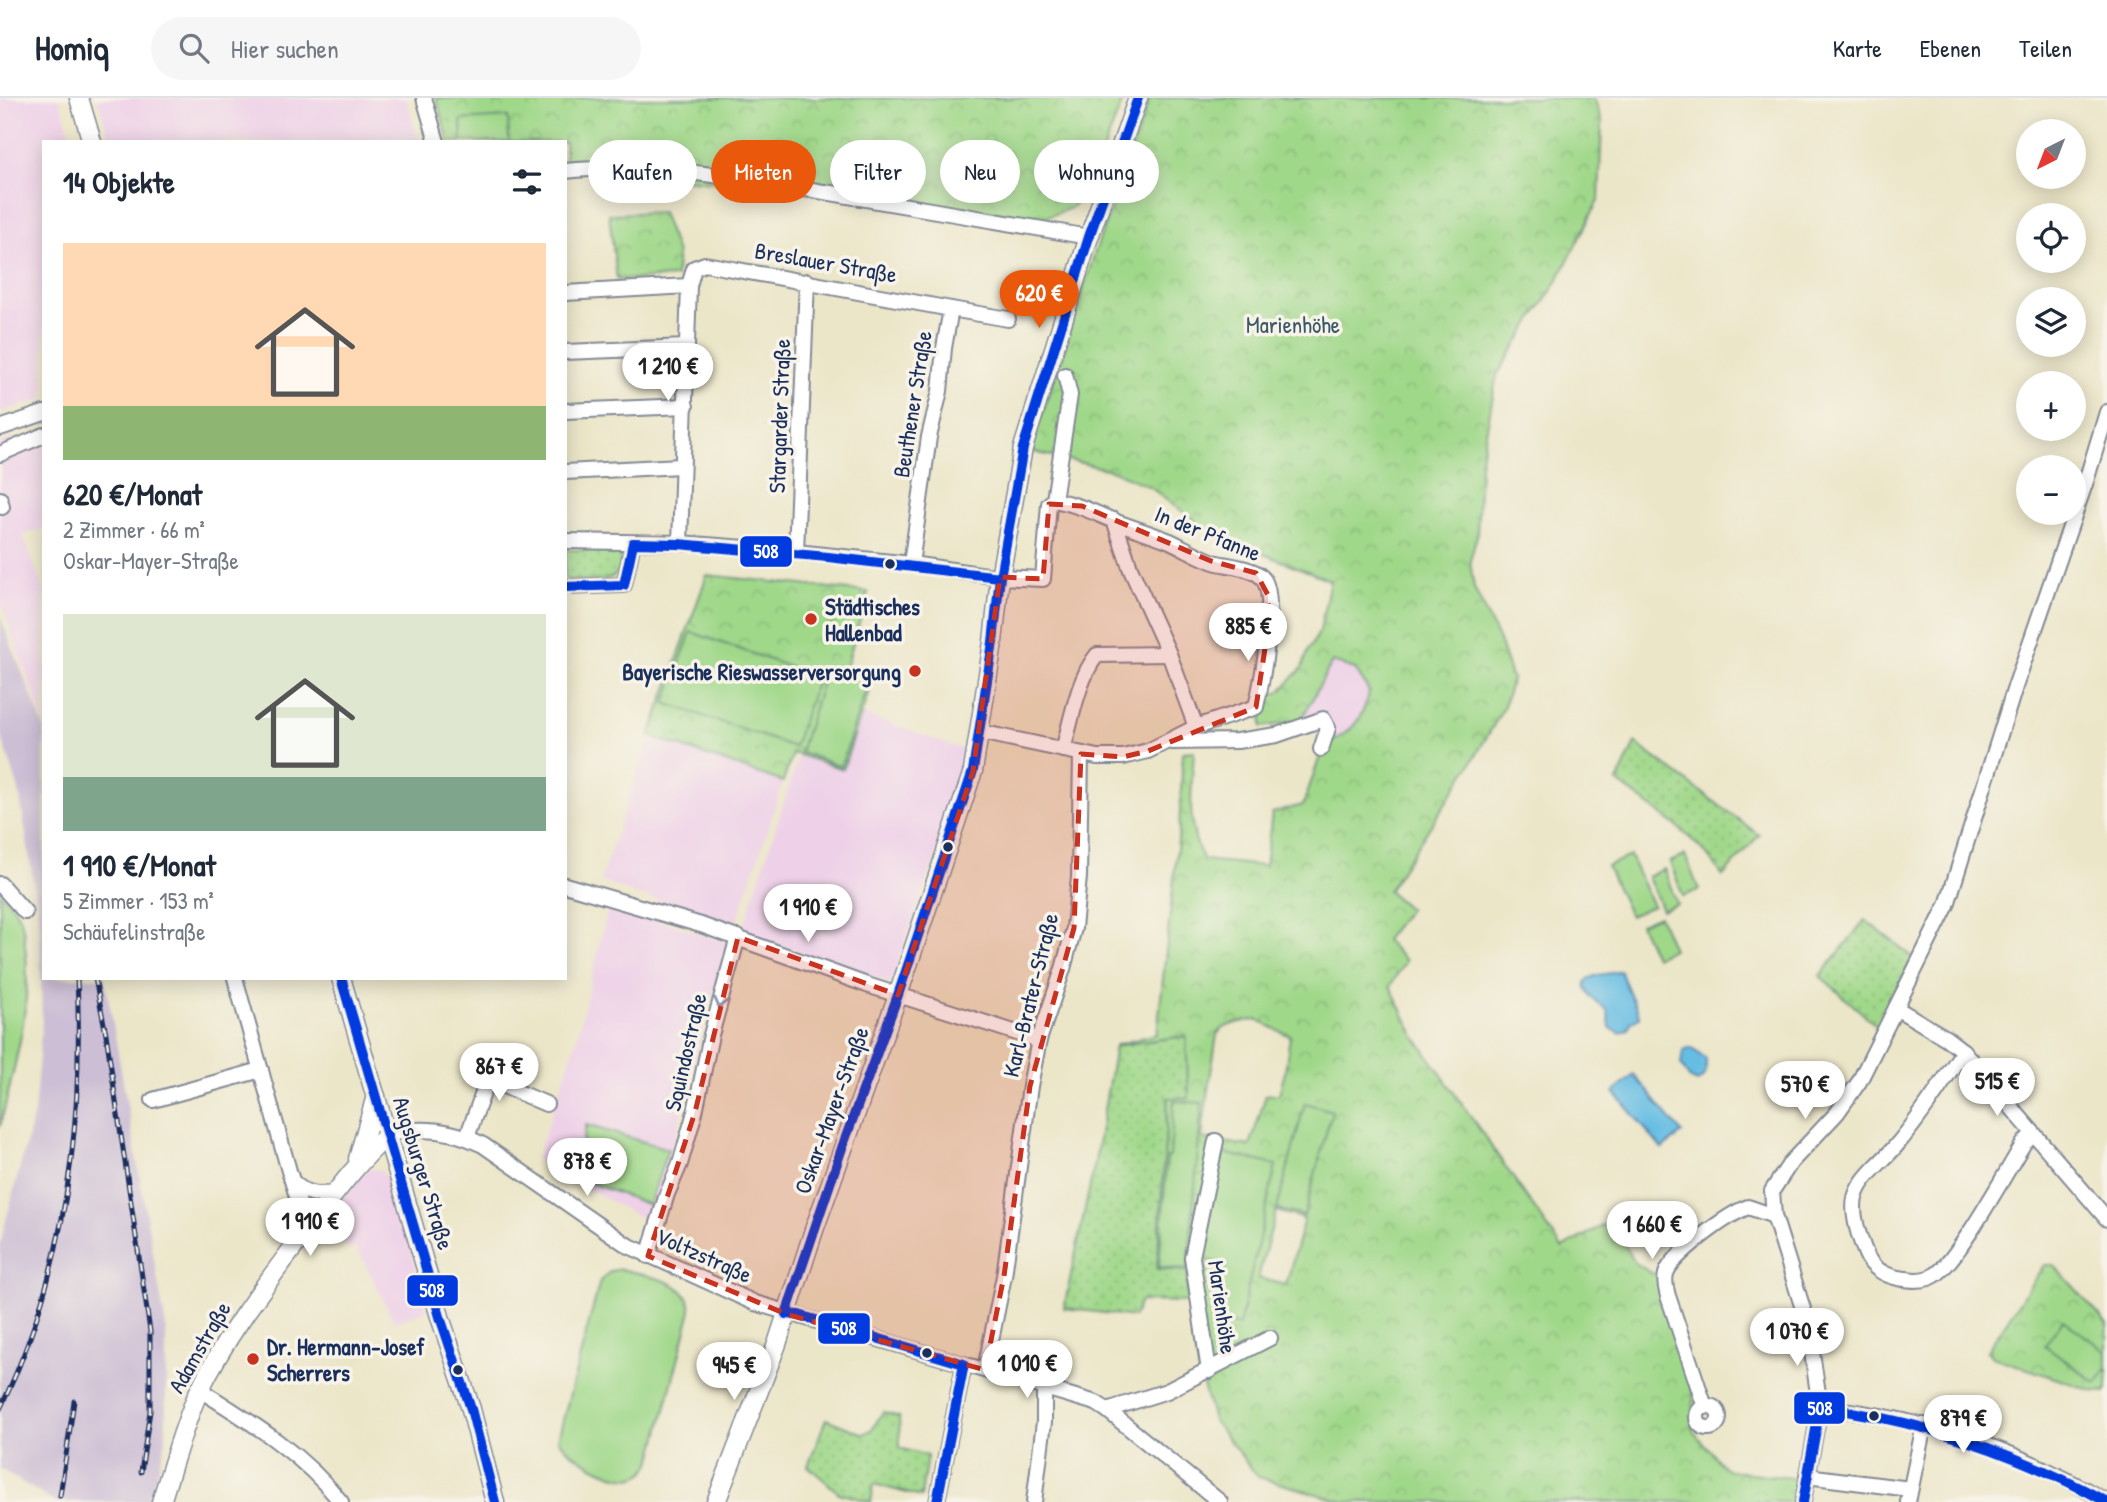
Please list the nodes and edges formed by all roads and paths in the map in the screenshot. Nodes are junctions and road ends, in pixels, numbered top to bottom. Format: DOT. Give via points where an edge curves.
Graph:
graph roads {
  1 [pos="79,98"];
  2 [pos="424,98"];
  3 [pos="1138,98"];
  4 [pos="91,140"];
  5 [pos="437,140"];
  6 [pos="567,171"];
  7 [pos="1089,237"];
  8 [pos="807,281"];
  9 [pos="689,286"];
  10 [pos="567,293"];
  11 [pos="951,309"];
  12 [pos="1008,319"];
  13 [pos="687,347"];
  14 [pos="567,352"];
  15 [pos="1065,376"];
  16 [pos="686,406"];
  17 [pos="567,411"];
  18 [pos="2107,412"];
  19 [pos="42,414"];
  20 [pos="0,428"];
  21 [pos="42,436"];
  22 [pos="0,454"];
  23 [pos="681,466"];
  24 [pos="567,472"];
  25 [pos="1054,500"];
  26 [pos="1114,520"];
  27 [pos="567,541"];
  28 [pos="633,542"];
  29 [pos="680,543"];
  30 [pos="796,552"];
  31 [pos="911,564"];
  32 [pos="1000,578"];
  33 [pos="567,587"];
  34 [pos="1169,654"];
  35 [pos="1196,727"];
  36 [pos="980,732"];
  37 [pos="1167,742"];
  38 [pos="1321,749"];
  39 [pos="1063,750"];
  40 [pos="1081,754"];
  41 [pos="0,884"];
  42 [pos="567,886"];
  43 [pos="25,912"];
  44 [pos="738,937"];
  45 [pos="236,980"];
  46 [pos="342,980"];
  47 [pos="898,995"];
  48 [pos="1896,1008"];
  49 [pos="1039,1040"];
  50 [pos="1963,1051"];
  51 [pos="261,1070"];
  52 [pos="376,1096"];
  53 [pos="153,1100"];
  54 [pos="546,1104"];
  55 [pos="2033,1133"];
  56 [pos="389,1135"];
  57 [pos="467,1138"];
  58 [pos="1216,1141"];
  59 [pos="356,1166"];
  60 [pos="402,1179"];
  61 [pos="292,1181"];
  62 [pos="334,1193"];
  63 [pos="1774,1216"];
  64 [pos="2107,1219"];
  65 [pos="310,1226"];
  66 [pos="648,1256"];
  67 [pos="786,1314"];
  68 [pos="1270,1338"];
  69 [pos="964,1364"];
  70 [pos="985,1370"];
  71 [pos="1209,1371"];
  72 [pos="1044,1387"];
  73 [pos="200,1390"];
  74 [pos="1101,1406"];
  75 [pos="1705,1407"];
  76 [pos="1820,1407"];
  77 [pos="1924,1425"];
  78 [pos="1807,1476"];
  79 [pos="1199,1485"];
  80 [pos="1909,1496"];
  81 [pos="161,1502"];
  82 [pos="341,1502"];
  83 [pos="495,1502"];
  84 [pos="716,1502"];
  85 [pos="937,1502"];
  86 [pos="1034,1502"];
  87 [pos="1195,1502"];
  88 [pos="1220,1502"];
  89 [pos="1803,1502"];
  90 [pos="2107,1502"];
  1 -- 4 [label="main road"];
  2 -- 5 [label="street"];
  3 -- 7 [label="main road, Oskar-Mayer-Straße"];
  6 -- 7 [label="street" via="667,170 748,180"];
  7 -- 32 [label="main road, Oskar-Mayer-Straße" via="1023,448"];
  8 -- 9 [label="street, Breslauer Straße" via="705,264 694,268"];
  8 -- 11 [label="street, Breslauer Straße"];
  8 -- 30 [label="street, Stargarder Straße"];
  9 -- 10 [label="street"];
  9 -- 13 [label="street"];
  11 -- 12 [label="street, Beuthener Straße"];
  11 -- 31 [label="street, Beuthener Straße"];
  13 -- 14 [label="street"];
  13 -- 16 [label="street"];
  15 -- 25 [label="street" via="1070,395"];
  16 -- 17 [label="street"];
  16 -- 23 [label="street"];
  18 -- 48 [label="street" via="1955,884"];
  19 -- 20 [label="street"];
  21 -- 22 [label="street"];
  23 -- 24 [label="street"];
  23 -- 29 [label="street"];
  25 -- 26 [label="street, In der Pfanne"];
  25 -- 32 [label="street" via="1049,504 1043,579"];
  26 -- 34 [label="street, In der Pfanne" via="1130,570"];
  26 -- 35 [label="street, In der Pfanne" via="1211,561 1256,573 1264,580 1268,629 1256,707"];
  27 -- 28 [label="street"];
  28 -- 29 [label="street"];
  28 -- 33 [label="street" via="624,585"];
  29 -- 30 [label="street"];
  30 -- 31 [label="street"];
  31 -- 32 [label="street"];
  32 -- 36 [label="main road, Oskar-Mayer-Straße"];
  34 -- 35 [label="street, In der Pfanne"];
  34 -- 39 [label="street" via="1097,655"];
  35 -- 37 [label="street, In der Pfanne"];
  36 -- 39 [label="street, In der Pfanne"];
  36 -- 47 [label="main road, Oskar-Mayer-Straße" via="973,771"];
  37 -- 38 [label="street" via="1237,741 1277,735 1323,719 1328,728"];
  37 -- 40 [label="street, In der Pfanne" via="1123,757"];
  39 -- 40 [label="street, In der Pfanne"];
  40 -- 49 [label="street, Karl-Brater-Straße" via="1074,928"];
  41 -- 43 [label="street"];
  42 -- 44 [label="street"];
  44 -- 47 [label="street"];
  44 -- 66 [label="street, Squindostraße, one-way" via="695,1112"];
  45 -- 51 [label="street"];
  46 -- 52 [label="main road, Augsburger Straße"];
  47 -- 49 [label="street"];
  47 -- 67 [label="main road, Oskar-Mayer-Straße"];
  48 -- 50 [label="street"];
  48 -- 63 [label="street" via="1837,1113 1780,1177 1772,1191"];
  49 -- 70 [label="street, Karl-Brater-Straße" via="1004,1276"];
  50 -- 55 [label="street"];
  50 -- 55 [label="street" via="1896,1146 1857,1190 1855,1216 1866,1256 1875,1268 1914,1280 1941,1271"];
  51 -- 53 [label="street"];
  51 -- 61 [label="street"];
  52 -- 56 [label="main road, Augsburger Straße"];
  52 -- 59 [label="main road"];
  54 -- 57 [label="street" via="490,1080"];
  55 -- 64 [label="street"];
  56 -- 57 [label="street, Voltzstraße" via="424,1130"];
  56 -- 59 [label="main road, Adamstraße"];
  56 -- 60 [label="main road, Augsburger Straße"];
  57 -- 66 [label="street, Voltzstraße"];
  58 -- 71 [label="street, Marienhöhe" via="1192,1256"];
  59 -- 60 [label="main road" via="379,1161"];
  59 -- 62 [label="main road, Adamstraße"];
  60 -- 83 [label="main road, Augsburger Straße"];
  61 -- 62 [label="street" via="306,1193"];
  61 -- 65 [label="street"];
  62 -- 65 [label="main road, Adamstraße"];
  63 -- 75 [label="street" via="1748,1207 1735,1212 1666,1271 1668,1296"];
  63 -- 76 [label="street" via="1808,1325"];
  65 -- 73 [label="main road, Adamstraße" via="239,1323"];
  66 -- 67 [label="street, Voltzstraße"];
  67 -- 69 [label="street, Voltzstraße"];
  67 -- 84 [label="main road, Oskar-Mayer-Straße"];
  68 -- 71 [label="street, Marienhöhe"];
  69 -- 70 [label="street, Voltzstraße"];
  69 -- 85 [label="street"];
  70 -- 72 [label="street, Voltzstraße"];
  71 -- 74 [label="street" via="1167,1391"];
  72 -- 74 [label="street, Voltzstraße"];
  72 -- 86 [label="street"];
  73 -- 81 [label="main road, Adamstraße"];
  73 -- 82 [label="street" via="269,1433"];
  74 -- 79 [label="street"];
  76 -- 77 [label="street"];
  76 -- 78 [label="street"];
  77 -- 80 [label="street"];
  77 -- 90 [label="street" via="2004,1450"];
  78 -- 80 [label="street"];
  78 -- 89 [label="street"];
  79 -- 87 [label="street"];
  79 -- 88 [label="street"];
}
